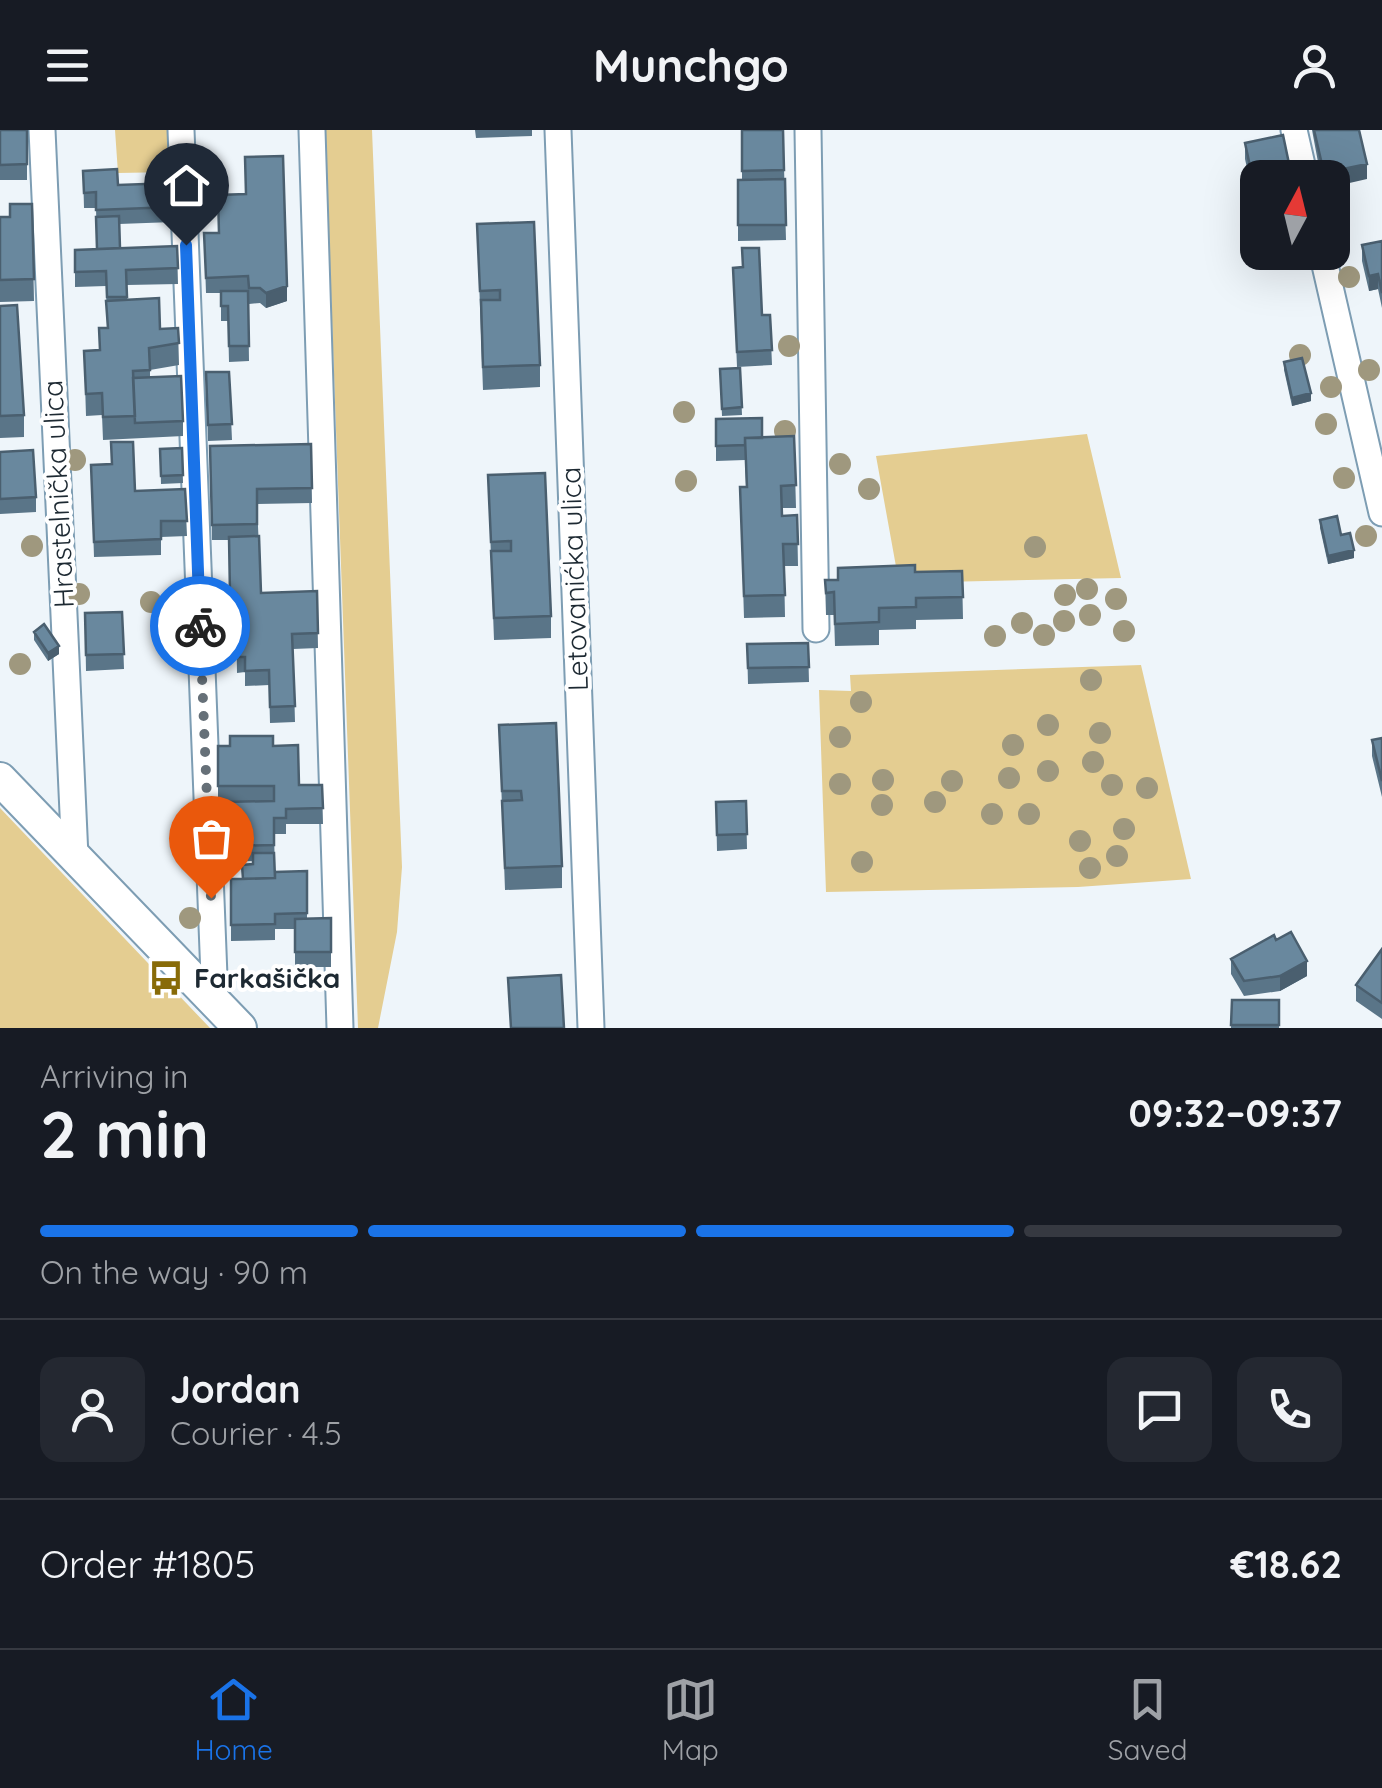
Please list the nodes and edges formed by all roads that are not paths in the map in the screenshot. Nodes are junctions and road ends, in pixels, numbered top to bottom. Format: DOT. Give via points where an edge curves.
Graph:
graph roads {
  1 [pos="42,130"];
  2 [pos="181,130"];
  3 [pos="312,130"];
  4 [pos="558,130"];
  5 [pos="808,130"];
  6 [pos="1294,130"];
  7 [pos="1301,160"];
  8 [pos="1326,270"];
  9 [pos="1382,514"];
  10 [pos="816,628"];
  11 [pos="0,780"];
  12 [pos="75,857"];
  13 [pos="215,1002"];
  14 [pos="240,1028"];
  15 [pos="340,1028"];
  16 [pos="591,1028"];
  1 -- 12 [label="street, Hrastelnička ulica"];
  2 -- 13 [label="street"];
  3 -- 15 [label="street"];
  4 -- 16 [label="street, Letovanićka ulica"];
  5 -- 10 [label="street"];
  6 -- 7 [label="street"];
  8 -- 9 [label="street"];
  11 -- 12 [label="street"];
  12 -- 13 [label="street"];
  13 -- 14 [label="street"];
}
